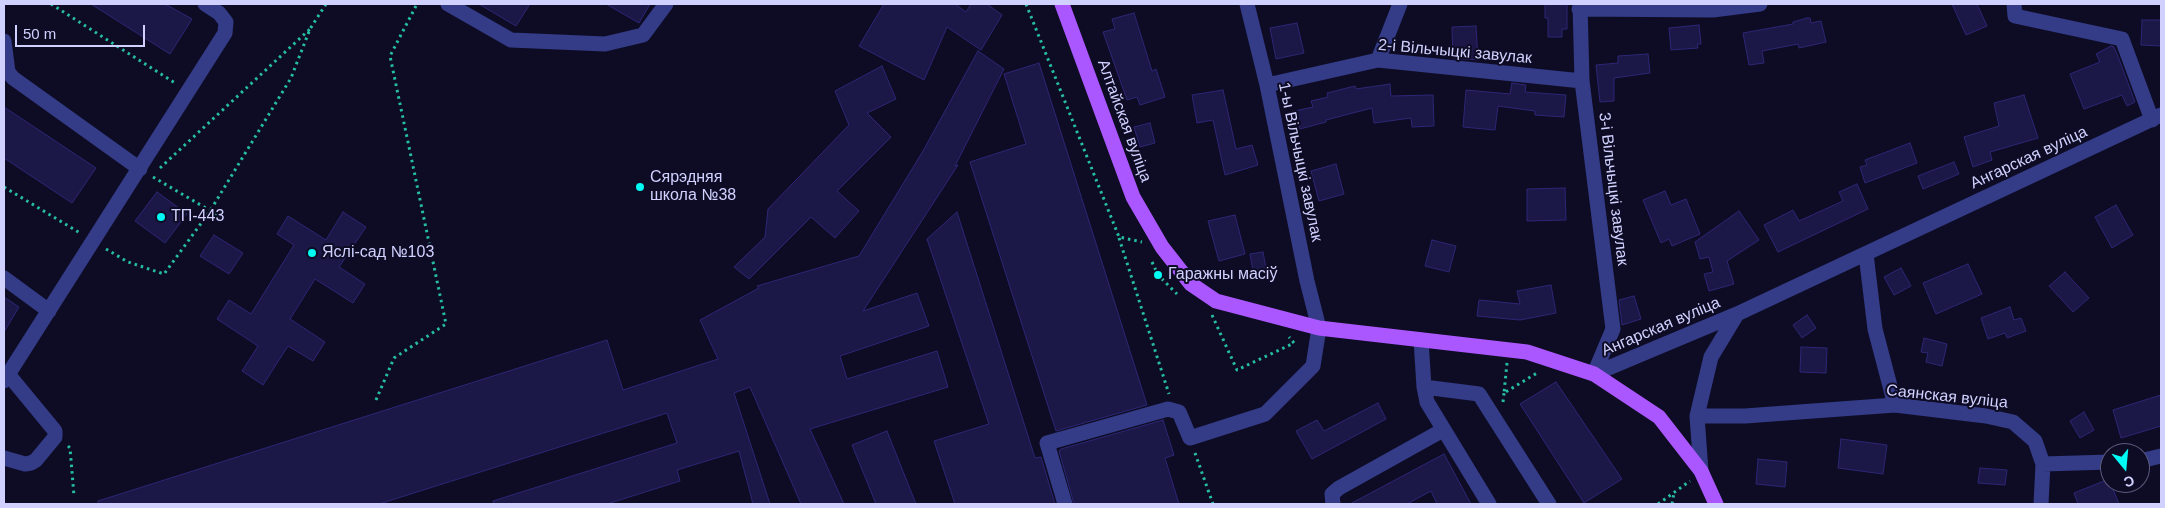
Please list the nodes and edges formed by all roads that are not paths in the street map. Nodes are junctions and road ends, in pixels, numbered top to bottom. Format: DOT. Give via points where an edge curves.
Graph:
graph roads {
  1 [pos="205,4"];
  2 [pos="448,4"];
  3 [pos="666,4"];
  4 [pos="1062,4"];
  5 [pos="1247,4"];
  6 [pos="1400,4"];
  7 [pos="1760,4"];
  8 [pos="2014,4"];
  9 [pos="1580,6"];
  10 [pos="4,41"];
  11 [pos="1378,60"];
  12 [pos="1582,81"];
  13 [pos="1267,85"];
  14 [pos="2157,117"];
  15 [pos="146,172"];
  16 [pos="1162,247"];
  17 [pos="1866,254"];
  18 [pos="4,278"];
  19 [pos="49,311"];
  20 [pos="1737,314"];
  21 [pos="1319,328"];
  22 [pos="1421,340"];
  23 [pos="1594,374"];
  24 [pos="6,378"];
  25 [pos="1424,387"];
  26 [pos="1895,405"];
  27 [pos="1698,416"];
  28 [pos="1443,430"];
  29 [pos="4,458"];
  30 [pos="2100,462"];
  31 [pos="2043,464"];
  32 [pos="1693,475"];
  33 [pos="1065,504"];
  34 [pos="1333,504"];
  35 [pos="1489,504"];
  36 [pos="1549,504"];
  37 [pos="1716,504"];
  38 [pos="2041,504"];
  1 -- 15 [label="street" via="226,22 225,33 188,92"];
  2 -- 3 [label="street" via="511,40 605,44 643,35"];
  4 -- 16 [label="main road, Алтайская вуліца" via="1134,197"];
  5 -- 13 [label="street, 1-ы Вільчыцкі завулак"];
  6 -- 11 [label="street"];
  7 -- 9 [label="street" via="1713,10"];
  8 -- 14 [label="street" via="2015,16 2122,39"];
  9 -- 12 [label="street, 3-і Вільчыцкі завулак"];
  10 -- 15 [label="street" via="8,72 14,78"];
  11 -- 12 [label="street, 2-і Вільчыцкі завулак"];
  11 -- 13 [label="street, 2-і Вільчыцкі завулак"];
  12 -- 23 [label="street, 3-і Вільчыцкі завулак" via="1613,329"];
  13 -- 21 [label="street, 1-ы Вільчыцкі завулак"];
  14 -- 17 [label="street, Ангарская вуліца"];
  15 -- 19 [label="street" via="93,241"];
  16 -- 21 [label="main road, Ангарская вуліца" via="1191,284 1216,301"];
  17 -- 20 [label="street, Ангарская вуліца"];
  17 -- 26 [label="street" via="1875,329"];
  18 -- 19 [label="street"];
  19 -- 24 [label="street"];
  20 -- 23 [label="street, Ангарская вуліца"];
  20 -- 27 [label="street" via="1711,357"];
  21 -- 22 [label="main road, Ангарская вуліца"];
  21 -- 33 [label="street" via="1313,366 1265,414 1190,438 1184,418 1174,409 1047,443"];
  22 -- 23 [label="main road, Ангарская вуліца" via="1527,352"];
  22 -- 25 [label="street"];
  23 -- 32 [label="main road" via="1659,417"];
  24 -- 29 [label="street" via="53,426 55,438 31,463"];
  25 -- 28 [label="street" via="1427,402"];
  25 -- 36 [label="street" via="1478,394"];
  26 -- 27 [label="street, Саянская вуліца" via="1745,416"];
  26 -- 31 [label="street, Саянская вуліца" via="2013,422 2035,441"];
  27 -- 32 [label="street"];
  28 -- 34 [label="street" via="1339,488 1332,494"];
  28 -- 35 [label="street"];
  30 -- 31 [label="street"];
  31 -- 38 [label="street"];
  32 -- 37 [label="main road"];
}
